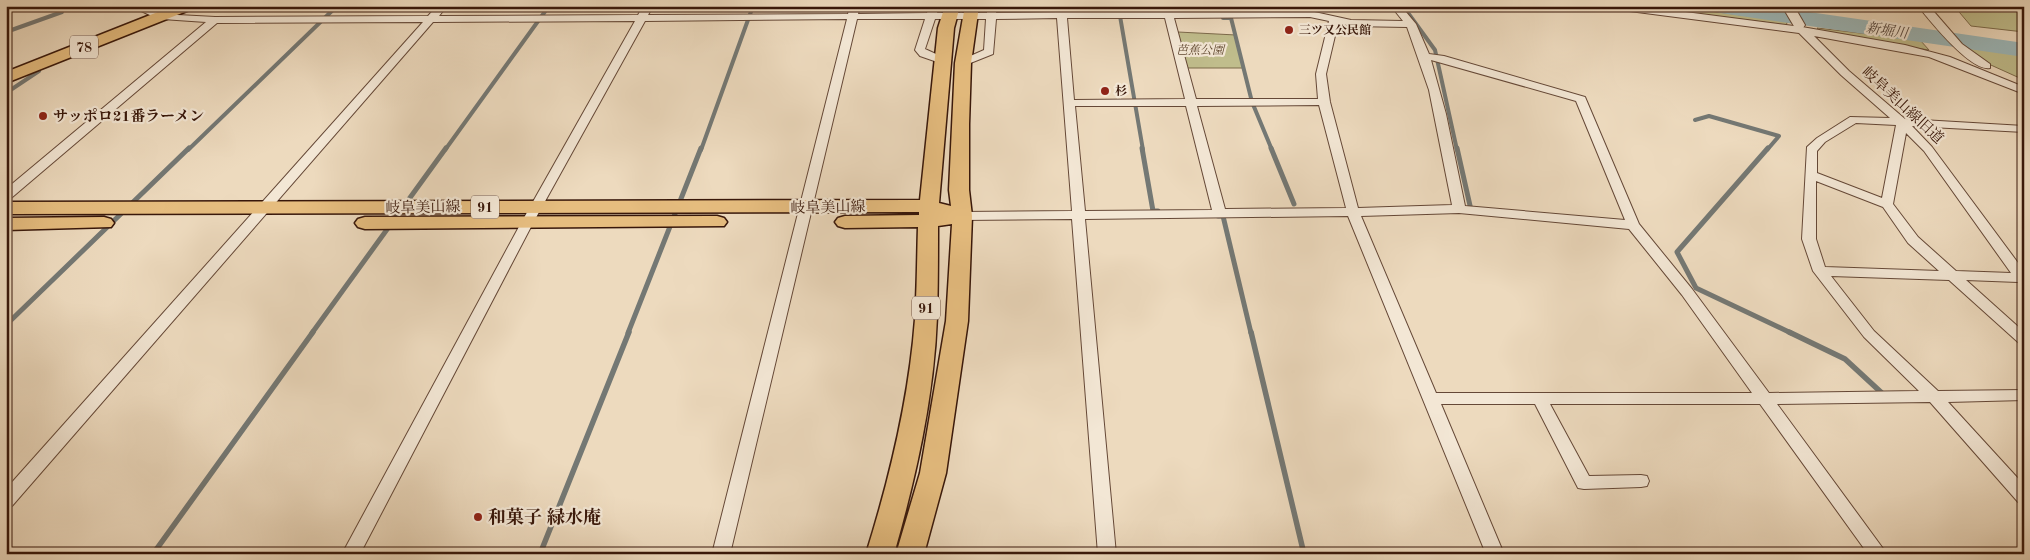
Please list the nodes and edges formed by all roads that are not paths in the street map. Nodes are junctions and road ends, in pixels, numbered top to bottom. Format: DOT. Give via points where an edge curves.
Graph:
graph roads {
  1 [pos="137,6"];
  2 [pos="187,6"];
  3 [pos="442,6"];
  4 [pos="648,6"];
  5 [pos="1396,6"];
  6 [pos="1614,6"];
  7 [pos="1788,6"];
  8 [pos="1923,6"];
  9 [pos="1062,10"];
  10 [pos="1311,10"];
  11 [pos="854,11"];
  12 [pos="951,11"];
  13 [pos="992,11"];
  14 [pos="1149,11"];
  15 [pos="162,16"];
  16 [pos="1169,16"];
  17 [pos="433,17"];
  18 [pos="641,18"];
  19 [pos="215,20"];
  20 [pos="1334,20"];
  21 [pos="1411,24"];
  22 [pos="1801,28"];
  23 [pos="1426,57"];
  24 [pos="1971,58"];
  25 [pos="1952,61"];
  26 [pos="953,62"];
  27 [pos="6,78"];
  28 [pos="2024,82"];
  29 [pos="2024,91"];
  30 [pos="1191,102"];
  31 [pos="1324,102"];
  32 [pos="1070,103"];
  33 [pos="1902,122"];
  34 [pos="2024,129"];
  35 [pos="1810,175"];
  36 [pos="6,196"];
  37 [pos="1886,204"];
  38 [pos="6,208"];
  39 [pos="1459,209"];
  40 [pos="1218,212"];
  41 [pos="1353,212"];
  42 [pos="1078,213"];
  43 [pos="531,214"];
  44 [pos="928,214"];
  45 [pos="257,215"];
  46 [pos="803,215"];
  47 [pos="962,216"];
  48 [pos="6,224"];
  49 [pos="1633,225"];
  50 [pos="1820,271"];
  51 [pos="2021,275"];
  52 [pos="1955,276"];
  53 [pos="2024,340"];
  54 [pos="2024,395"];
  55 [pos="1934,396"];
  56 [pos="1430,397"];
  57 [pos="1764,397"];
  58 [pos="1539,398"];
  59 [pos="1641,481"];
  60 [pos="2024,497"];
  61 [pos="6,501"];
  62 [pos="350,554"];
  63 [pos="721,554"];
  64 [pos="880,554"];
  65 [pos="910,554"];
  66 [pos="1108,554"];
  67 [pos="1495,554"];
  68 [pos="1878,554"];
  1 -- 15 [label="street"];
  2 -- 15 [label="main road, 78"];
  3 -- 17 [label="street"];
  4 -- 18 [label="street"];
  5 -- 21 [label="street"];
  6 -- 22 [label="street"];
  7 -- 22 [label="street, 岐阜美山線旧道"];
  8 -- 24 [label="street"];
  9 -- 13 [label="street"];
  9 -- 14 [label="street"];
  9 -- 32 [label="street"];
  10 -- 16 [label="street"];
  10 -- 20 [label="street"];
  11 -- 12 [label="street"];
  11 -- 18 [label="street"];
  11 -- 46 [label="street"];
  12 -- 13 [label="street"];
  12 -- 26 [label="main road, 91" via="946,28"];
  13 -- 26 [label="street" via="989,52"];
  14 -- 16 [label="street"];
  15 -- 19 [label="street"];
  15 -- 27 [label="main road, 78"];
  16 -- 30 [label="street"];
  17 -- 18 [label="street"];
  17 -- 19 [label="street"];
  17 -- 45 [label="street"];
  18 -- 43 [label="street"];
  19 -- 36 [label="street"];
  20 -- 21 [label="street"];
  20 -- 31 [label="street" via="1320,74"];
  21 -- 23 [label="street"];
  22 -- 25 [label="street" via="1821,35 1920,51"];
  22 -- 33 [label="street, 岐阜美山線旧道" via="1845,73"];
  23 -- 39 [label="street"];
  23 -- 49 [label="street" via="1440,58 1581,99"];
  24 -- 25 [label="street"];
  24 -- 28 [label="street" via="2004,76"];
  25 -- 29 [label="street"];
  26 -- 44 [label="main road, 91"];
  26 -- 47 [label="main road, 91"];
  30 -- 31 [label="street"];
  30 -- 32 [label="street"];
  30 -- 40 [label="street"];
  31 -- 41 [label="street"];
  32 -- 42 [label="street"];
  33 -- 34 [label="street"];
  33 -- 35 [label="street" via="1854,119 1820,140 1811,150"];
  33 -- 37 [label="street"];
  33 -- 51 [label="street, 岐阜美山線旧道" via="1928,148"];
  35 -- 37 [label="street"];
  35 -- 50 [label="street" via="1809,238"];
  37 -- 52 [label="street" via="1913,240"];
  38 -- 45 [label="main road, 岐阜美山線 / 91"];
  39 -- 41 [label="street"];
  39 -- 49 [label="street"];
  40 -- 41 [label="street"];
  40 -- 42 [label="street"];
  41 -- 56 [label="street"];
  42 -- 47 [label="street"];
  42 -- 66 [label="street"];
  43 -- 45 [label="main road, 岐阜美山線 / 91"];
  43 -- 46 [label="main road, 岐阜美山線 / 91"];
  43 -- 62 [label="street"];
  44 -- 46 [label="main road, 岐阜美山線 / 91"];
  44 -- 47 [label="main road, 岐阜美山線 / 91"];
  44 -- 64 [label="main road, 91" via="926,320 915,412 900,488"];
  45 -- 48 [label="main road, 岐阜美山線 / 91"];
  45 -- 61 [label="street"];
  46 -- 63 [label="street"];
  47 -- 65 [label="main road, 91" via="957,320 944,416 934,473"];
  49 -- 57 [label="street"];
  50 -- 52 [label="street"];
  50 -- 55 [label="street" via="1869,334"];
  51 -- 52 [label="street"];
  52 -- 53 [label="street"];
  54 -- 55 [label="street"];
  55 -- 57 [label="street"];
  55 -- 60 [label="street"];
  56 -- 58 [label="street"];
  56 -- 67 [label="street"];
  57 -- 58 [label="street"];
  57 -- 68 [label="street"];
  58 -- 59 [label="street" via="1584,483"];
}
